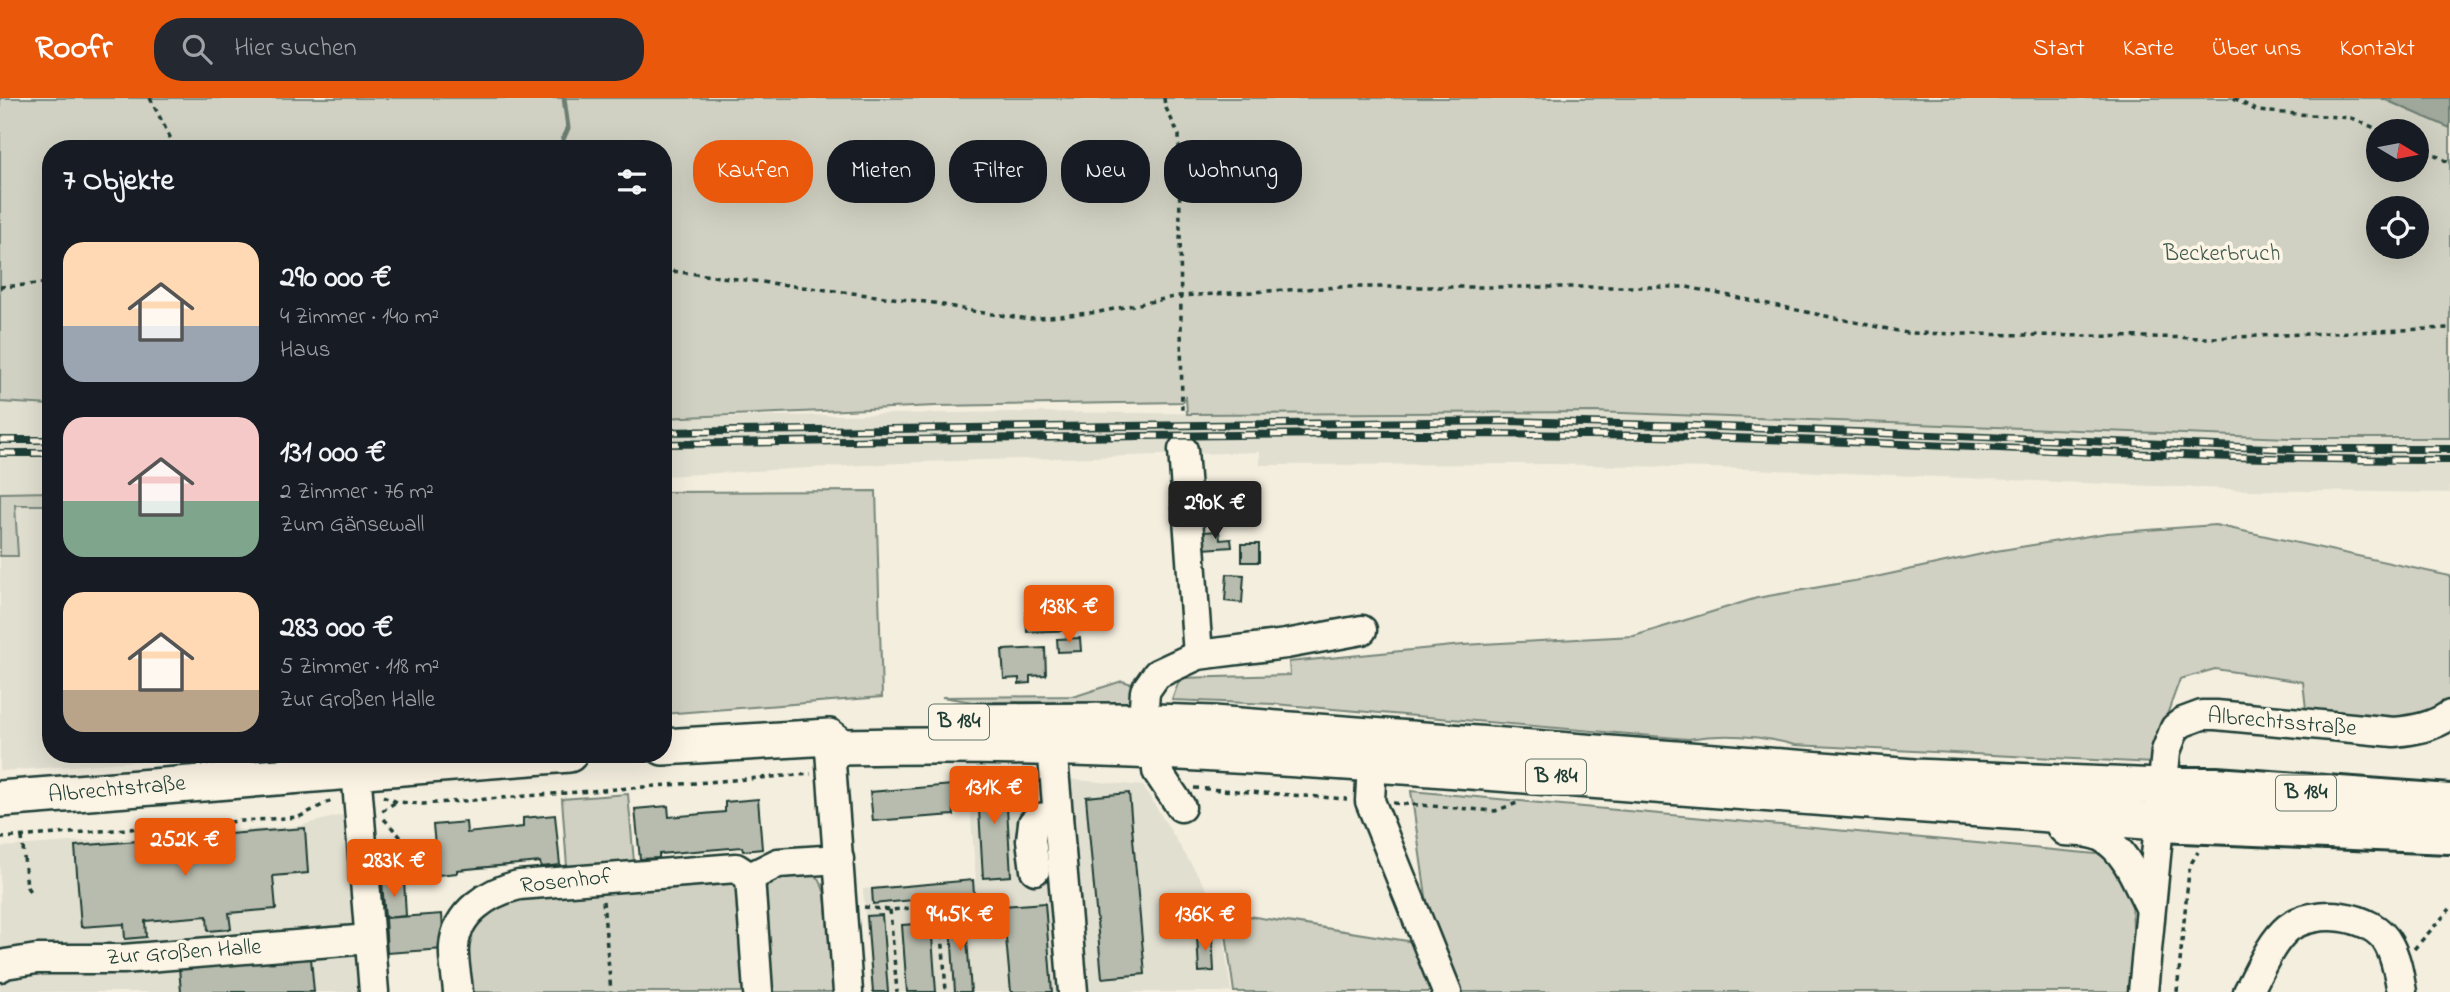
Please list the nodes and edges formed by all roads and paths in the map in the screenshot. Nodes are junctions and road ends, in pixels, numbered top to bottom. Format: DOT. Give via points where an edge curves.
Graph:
graph roads {
  1 [pos="150,98"];
  2 [pos="1164,98"];
  3 [pos="2234,98"];
  4 [pos="2366,124"];
  5 [pos="171,140"];
  6 [pos="2429,152"];
  7 [pos="2450,163"];
  8 [pos="672,271"];
  9 [pos="42,285"];
  10 [pos="0,287"];
  11 [pos="1180,296"];
  12 [pos="2450,328"];
  13 [pos="1182,414"];
  14 [pos="1183,450"];
  15 [pos="1362,630"];
  16 [pos="1198,654"];
  17 [pos="2450,715"];
  18 [pos="1150,736"];
  19 [pos="829,737"];
  20 [pos="672,746"];
  21 [pos="1052,746"];
  22 [pos="441,763"];
  23 [pos="1372,763"];
  24 [pos="832,772"];
  25 [pos="366,788"];
  26 [pos="0,799"];
  27 [pos="2160,804"];
  28 [pos="2450,804"];
  29 [pos="1181,807"];
  30 [pos="1058,816"];
  31 [pos="2052,816"];
  32 [pos="2450,834"];
  33 [pos="22,837"];
  34 [pos="0,838"];
  35 [pos="2204,844"];
  36 [pos="417,855"];
  37 [pos="838,859"];
  38 [pos="1035,870"];
  39 [pos="750,877"];
  40 [pos="601,878"];
  41 [pos="32,895"];
  42 [pos="2150,907"];
  43 [pos="2450,908"];
  44 [pos="369,939"];
  45 [pos="2397,964"];
  46 [pos="0,967"];
  47 [pos="374,992"];
  48 [pos="458,992"];
  49 [pos="611,992"];
  50 [pos="758,992"];
  51 [pos="848,992"];
  52 [pos="897,992"];
  53 [pos="946,992"];
  54 [pos="1073,992"];
  55 [pos="1447,992"];
  56 [pos="2143,992"];
  57 [pos="2177,992"];
  58 [pos="2248,992"];
  59 [pos="2402,992"];
  1 -- 5 [label="path"];
  2 -- 11 [label="path" via="1179,135"];
  3 -- 4 [label="path" via="2257,111 2351,118"];
  6 -- 7 [label="path"];
  8 -- 11 [label="path" via="1030,318 1099,312"];
  9 -- 10 [label="path"];
  11 -- 12 [label="path" via="1341,287 1687,287 1907,333 2210,338"];
  11 -- 13 [label="path"];
  14 -- 16 [label="street"];
  15 -- 16 [label="street"];
  16 -- 18 [label="street" via="1157,674 1144,691"];
  17 -- 27 [label="street, Albrechtsstraße" via="2418,729 2394,732 2249,717 2192,718 2175,729 2166,751"];
  18 -- 19 [label="main road, B 184" via="1093,721 1007,720 841,726"];
  18 -- 21 [label="main road, B 184"];
  18 -- 23 [label="main road, B 184"];
  18 -- 27 [label="main road, B 184" via="1304,730 1914,777"];
  18 -- 29 [label="street" via="1157,771"];
  19 -- 20 [label="main road, B 184"];
  19 -- 21 [label="main road, B 184" via="842,747"];
  19 -- 24 [label="street"];
  21 -- 30 [label="street"];
  22 -- 25 [label="main road, Albrechtstraße"];
  23 -- 31 [label="main road, B 184"];
  23 -- 55 [label="street" via="1370,801"];
  24 -- 25 [label="path" via="423,804 397,802"];
  24 -- 37 [label="street"];
  25 -- 26 [label="main road, Albrechtstraße"];
  25 -- 33 [label="path" via="299,817"];
  25 -- 36 [label="path" via="385,822"];
  25 -- 44 [label="street"];
  27 -- 28 [label="highway, B 184" via="2258,790"];
  27 -- 31 [label="main road, B 184"];
  27 -- 32 [label="highway, B 184"];
  27 -- 42 [label="street, Albrechtsstraße"];
  30 -- 38 [label="street" via="1033,822"];
  30 -- 54 [label="street"];
  31 -- 42 [label="street" via="2064,831 2102,837 2112,845"];
  33 -- 34 [label="path"];
  33 -- 41 [label="path" via="27,887"];
  35 -- 57 [label="path" via="2189,871"];
  37 -- 39 [label="street" via="778,863"];
  37 -- 51 [label="street"];
  39 -- 40 [label="street, Rosenhof" via="736,868"];
  39 -- 50 [label="street"];
  40 -- 48 [label="street, Rosenhof" via="519,885 486,897 460,925 454,945"];
  40 -- 49 [label="path"];
  42 -- 56 [label="street, Albrechtsstraße"];
  43 -- 45 [label="path"];
  44 -- 46 [label="street, Zur Großen Halle" via="123,959 21,960"];
  44 -- 47 [label="street"];
  45 -- 58 [label="street" via="2389,943 2363,923 2341,918 2304,919 2286,929"];
  45 -- 59 [label="street"];
  52 -- 53 [label="path" via="890,909 932,906 941,916"];
}
